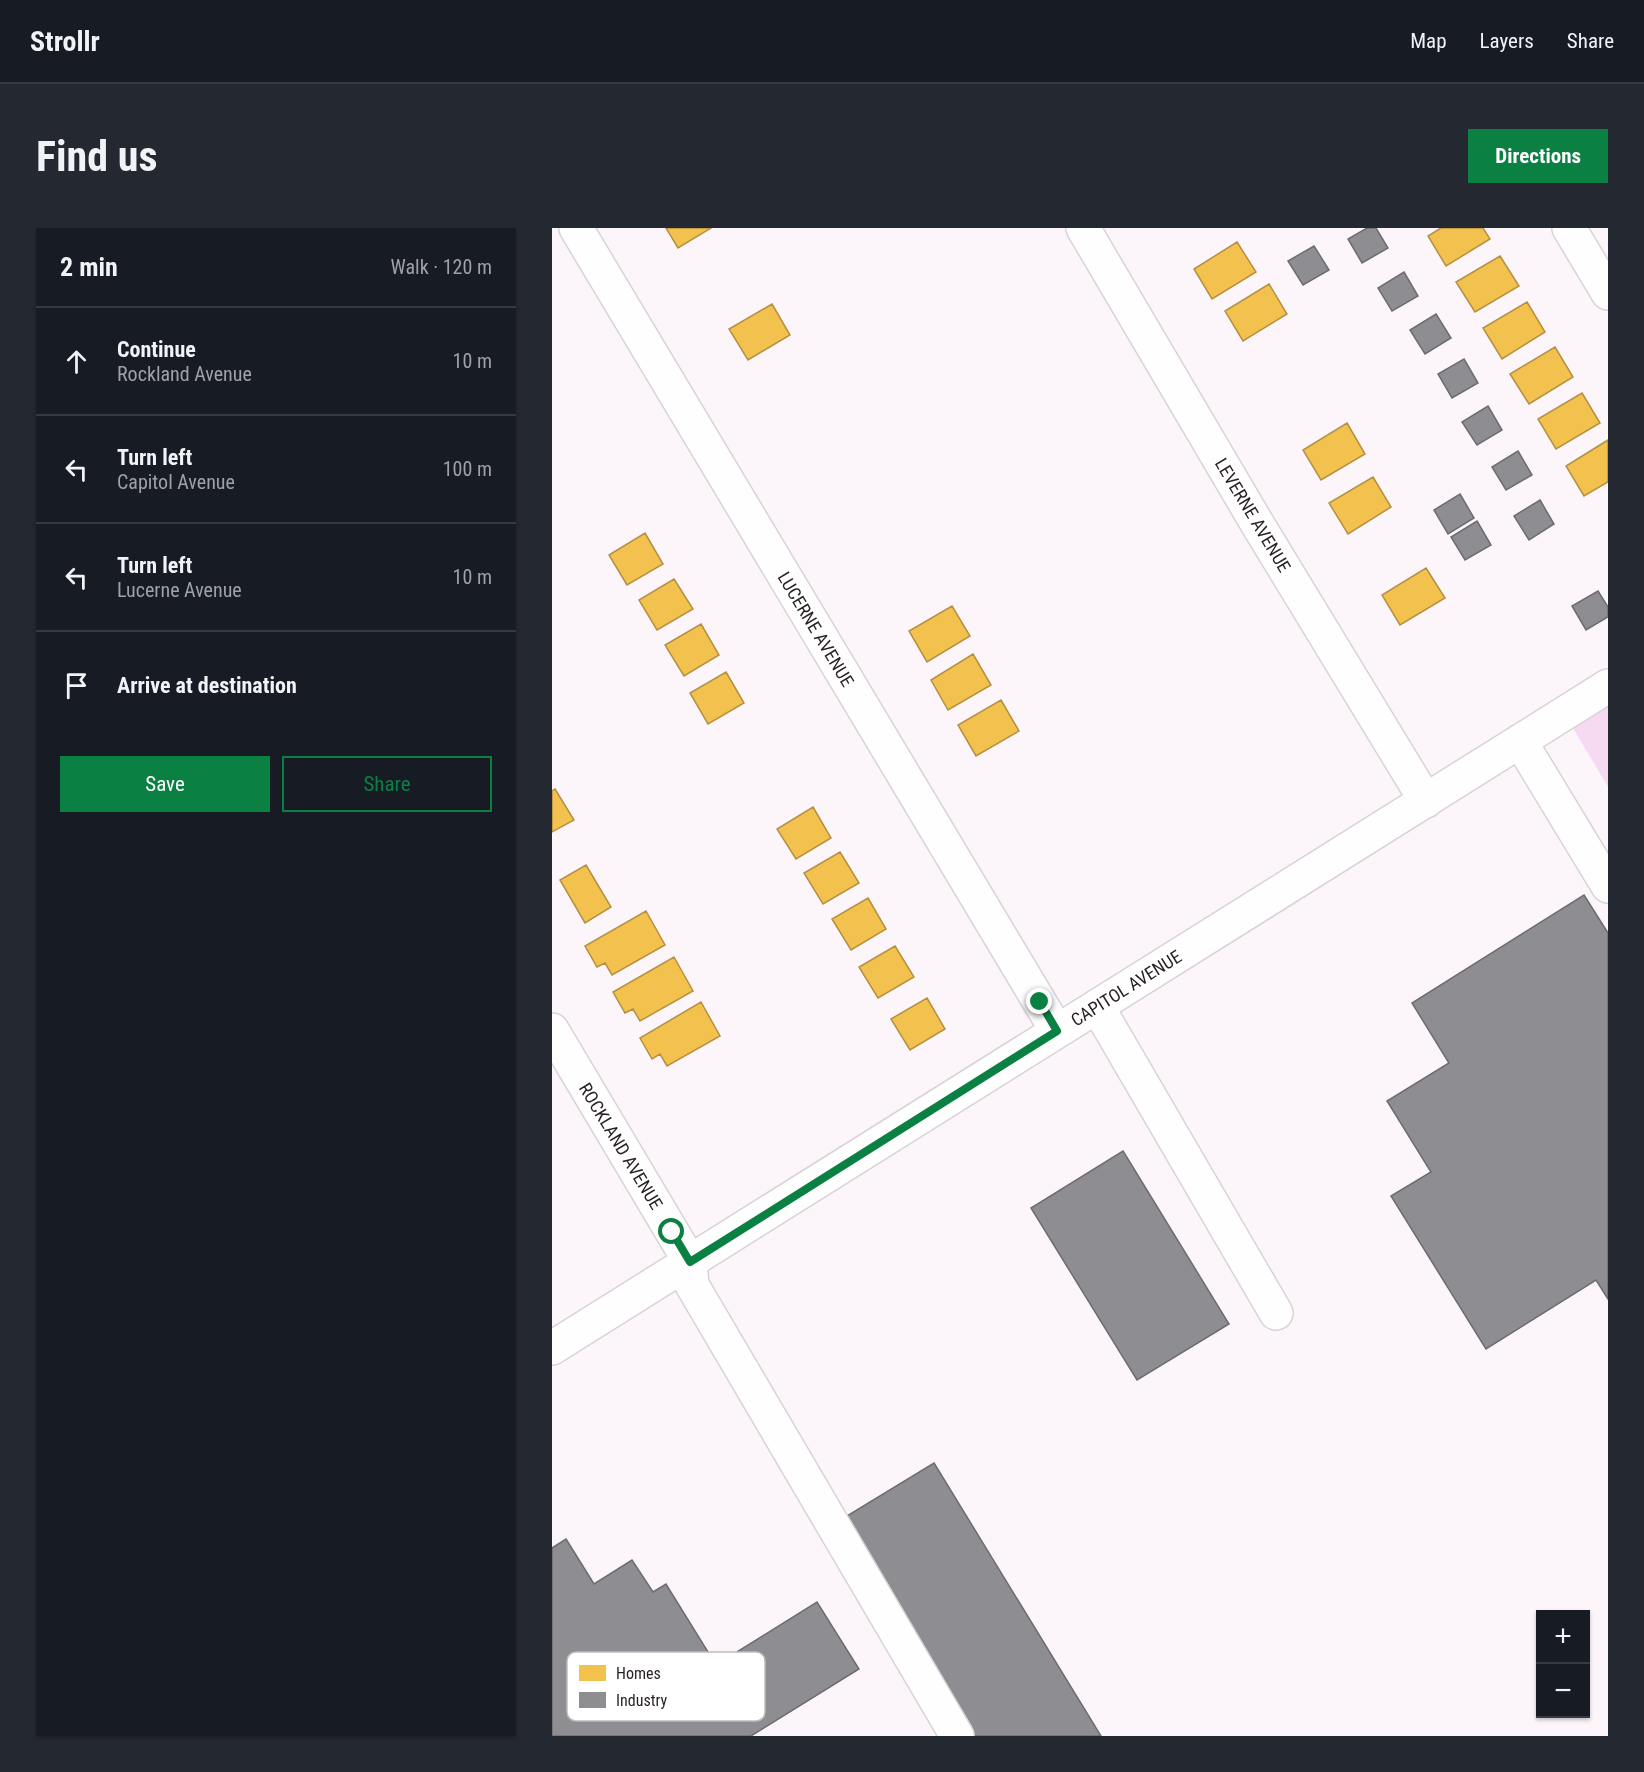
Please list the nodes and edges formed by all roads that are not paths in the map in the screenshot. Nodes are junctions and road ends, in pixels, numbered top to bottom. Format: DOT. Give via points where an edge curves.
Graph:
graph roads {
  1 [pos="576,228"];
  2 [pos="1083,228"];
  3 [pos="1569,228"];
  4 [pos="1608,293"];
  5 [pos="1608,687"];
  6 [pos="1520,741"];
  7 [pos="1426,801"];
  8 [pos="1608,886"];
  9 [pos="1097,1006"];
  10 [pos="552,1030"];
  11 [pos="1057,1031"];
  12 [pos="690,1262"];
  13 [pos="1276,1313"];
  14 [pos="552,1348"];
  15 [pos="957,1736"];
  1 -- 11 [label="street, LUCERNE AVENUE"];
  2 -- 7 [label="street, LEVERNE AVENUE"];
  3 -- 4 [label="street"];
  5 -- 6 [label="street, CAPITOL AVENUE"];
  6 -- 7 [label="street, CAPITOL AVENUE"];
  6 -- 8 [label="street"];
  7 -- 9 [label="street, CAPITOL AVENUE"];
  9 -- 11 [label="street, CAPITOL AVENUE"];
  9 -- 13 [label="street"];
  10 -- 12 [label="street, ROCKLAND AVENUE"];
  11 -- 12 [label="street, CAPITOL AVENUE"];
  12 -- 14 [label="street, CAPITOL AVENUE"];
  12 -- 15 [label="street" via="692,1286"];
}
